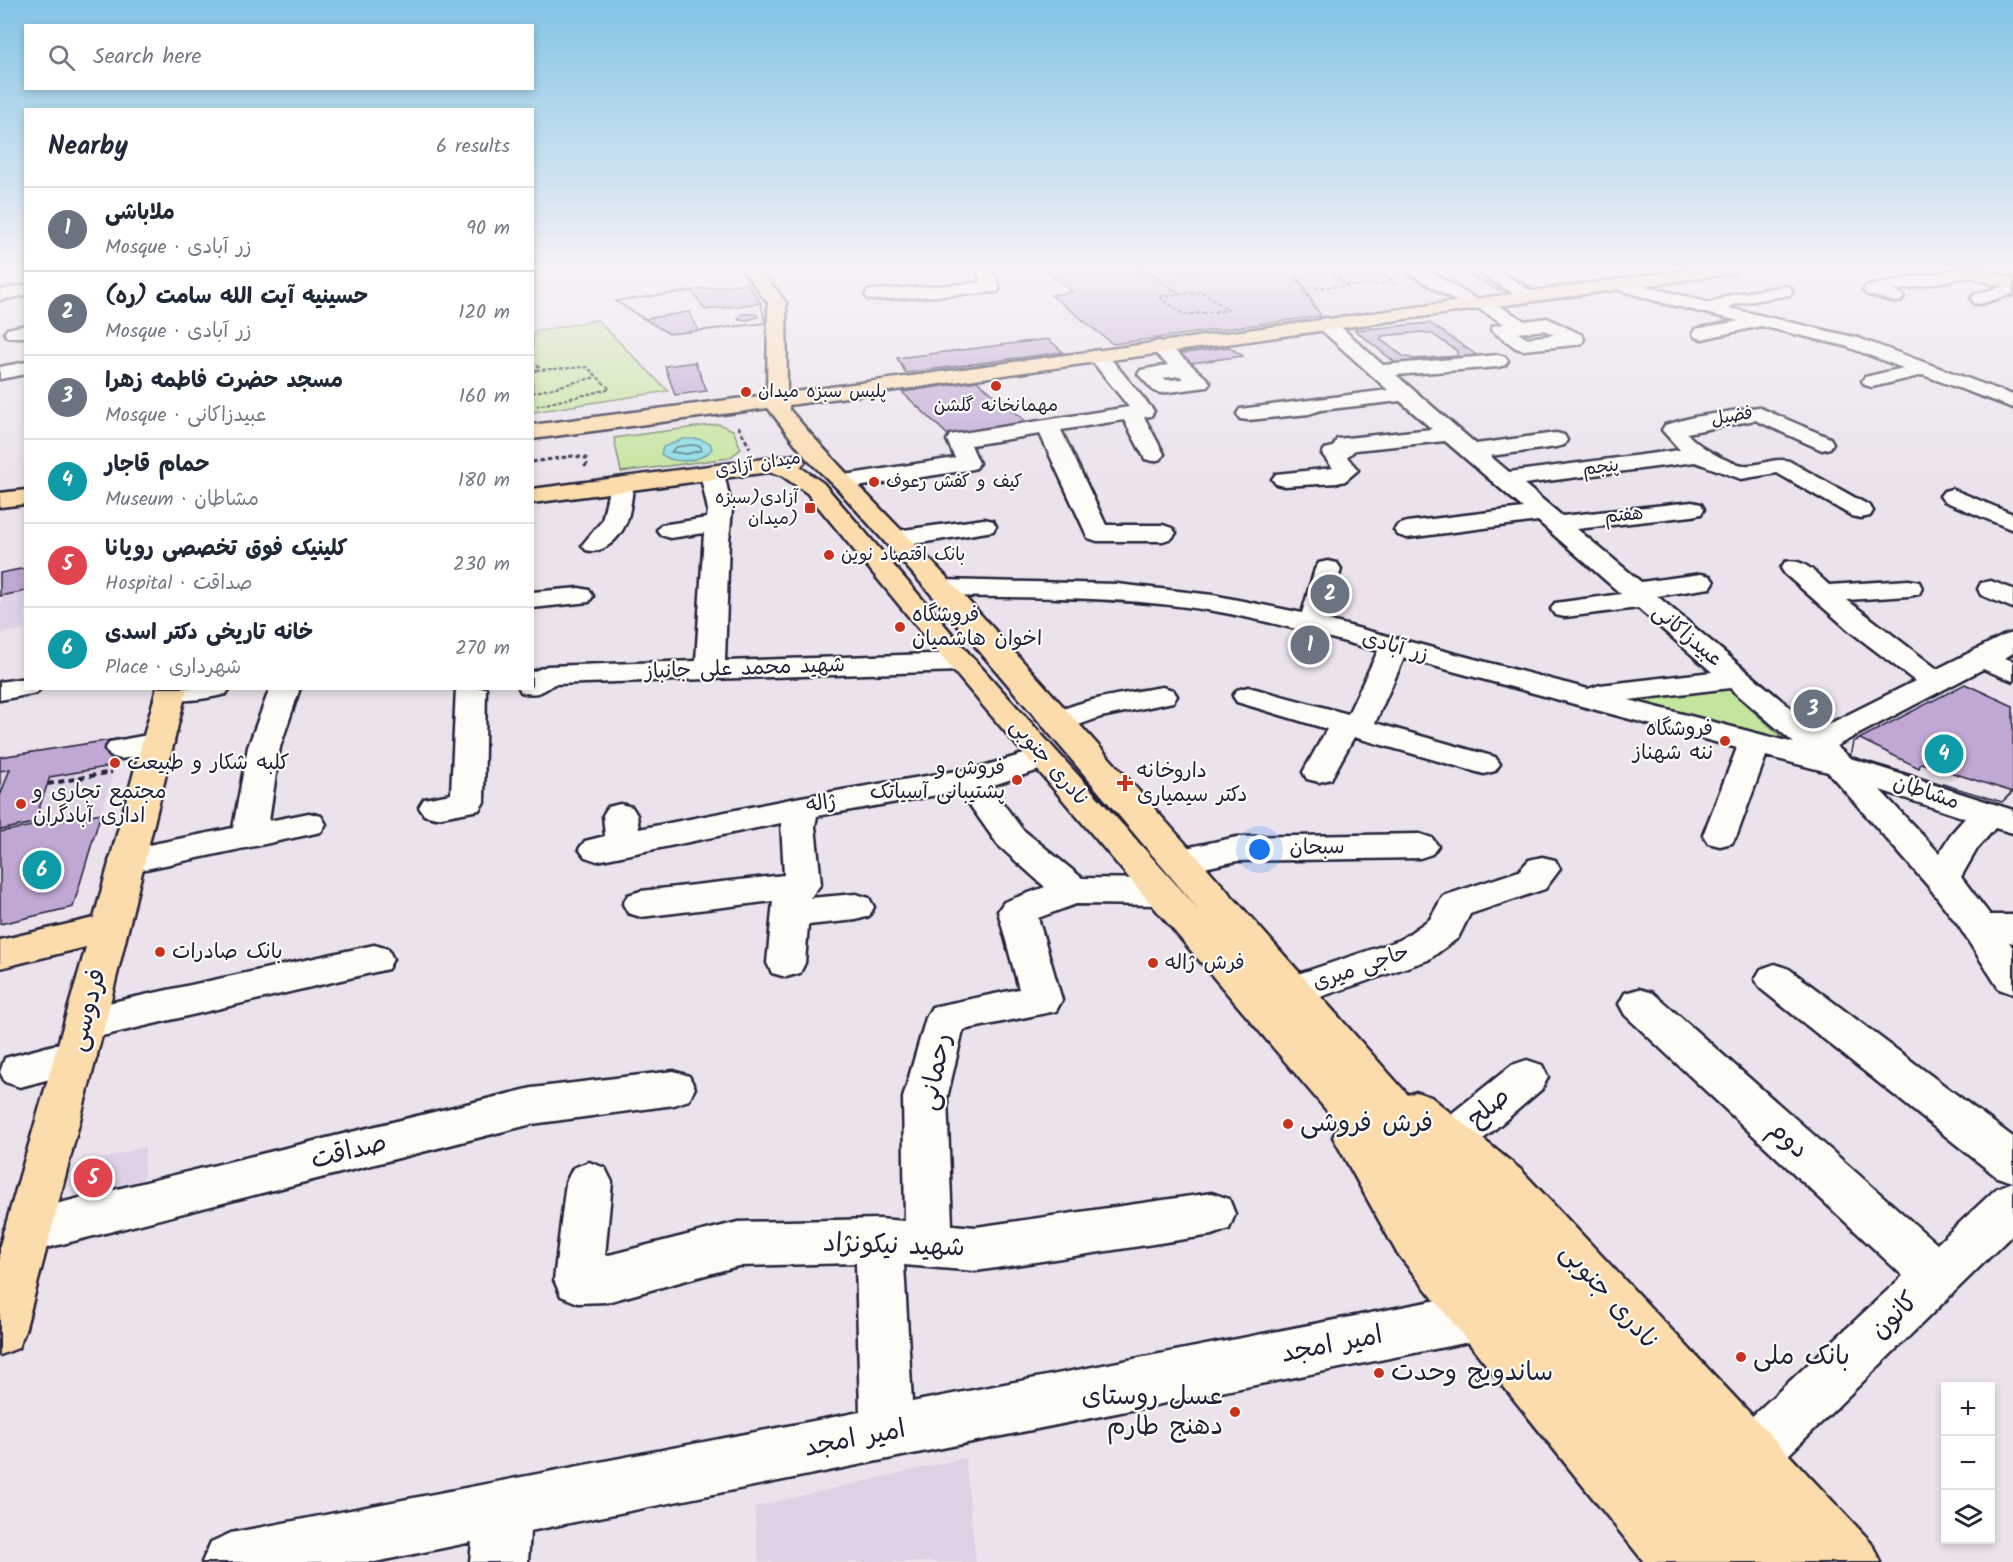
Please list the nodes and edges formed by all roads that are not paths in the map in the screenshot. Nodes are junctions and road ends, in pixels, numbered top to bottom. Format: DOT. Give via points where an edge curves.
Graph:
graph roads {
  1 [pos="777,342"];
  2 [pos="1175,342"];
  3 [pos="1193,342"];
  4 [pos="1346,342"];
  5 [pos="1851,342"];
  6 [pos="1159,347"];
  7 [pos="1098,356"];
  8 [pos="1498,361"];
  9 [pos="24,368"];
  10 [pos="1185,369"];
  11 [pos="1925,369"];
  12 [pos="1378,371"];
  13 [pos="0,373"];
  14 [pos="1872,381"];
  15 [pos="1405,394"];
  16 [pos="777,400"];
  17 [pos="2013,402"];
  18 [pos="1131,413"];
  19 [pos="1248,414"];
  20 [pos="1048,426"];
  21 [pos="534,432"];
  22 [pos="1450,434"];
  23 [pos="1556,440"];
  24 [pos="1822,443"];
  25 [pos="1471,452"];
  26 [pos="1153,454"];
  27 [pos="1697,455"];
  28 [pos="810,468"];
  29 [pos="712,473"];
  30 [pos="1284,479"];
  31 [pos="1504,480"];
  32 [pos="622,485"];
  33 [pos="534,496"];
  34 [pos="1952,496"];
  35 [pos="24,497"];
  36 [pos="0,500"];
  37 [pos="1692,509"];
  38 [pos="1861,511"];
  39 [pos="1549,518"];
  40 [pos="717,524"];
  41 [pos="2013,524"];
  42 [pos="984,526"];
  43 [pos="670,530"];
  44 [pos="1407,530"];
  45 [pos="1164,532"];
  46 [pos="896,539"];
  47 [pos="595,545"];
  48 [pos="1794,568"];
  49 [pos="1328,569"];
  50 [pos="1701,582"];
  51 [pos="941,588"];
  52 [pos="1909,588"];
  53 [pos="1823,593"];
  54 [pos="1639,595"];
  55 [pos="579,596"];
  56 [pos="534,600"];
  57 [pos="1565,609"];
  58 [pos="1312,625"];
  59 [pos="2013,642"];
  60 [pos="1394,647"];
  61 [pos="1982,658"];
  62 [pos="961,662"];
  63 [pos="710,670"];
  64 [pos="2013,672"];
  65 [pos="1736,678"];
  66 [pos="1935,682"];
  67 [pos="534,685"];
  68 [pos="24,687"];
  69 [pos="172,690"];
  70 [pos="284,690"];
  71 [pos="471,690"];
  72 [pos="0,691"];
  73 [pos="1162,696"];
  74 [pos="1248,696"];
  75 [pos="1580,696"];
  76 [pos="1059,723"];
  77 [pos="1352,725"];
  78 [pos="1755,742"];
  79 [pos="1827,754"];
  80 [pos="1044,758"];
  81 [pos="1484,764"];
  82 [pos="1320,772"];
  83 [pos="969,780"];
  84 [pos="436,807"];
  85 [pos="801,807"];
  86 [pos="2000,818"];
  87 [pos="309,824"];
  88 [pos="1720,835"];
  89 [pos="249,836"];
  90 [pos="614,836"];
  91 [pos="1420,846"];
  92 [pos="127,861"];
  93 [pos="1542,869"];
  94 [pos="1170,876"];
  95 [pos="1942,878"];
  96 [pos="1073,891"];
  97 [pos="791,903"];
  98 [pos="641,904"];
  99 [pos="856,907"];
  100 [pos="109,928"];
  101 [pos="1996,929"];
  102 [pos="0,954"];
  103 [pos="374,959"];
  104 [pos="786,963"];
  105 [pos="1775,979"];
  106 [pos="2013,979"];
  107 [pos="1294,991"];
  108 [pos="1639,1004"];
  109 [pos="81,1040"];
  110 [pos="1333,1063"];
  111 [pos="20,1070"];
  112 [pos="1527,1077"];
  113 [pos="674,1088"];
  114 [pos="1452,1139"];
  115 [pos="2013,1163"];
  116 [pos="589,1182"];
  117 [pos="2013,1203"];
  118 [pos="1212,1214"];
  119 [pos="27,1232"];
  120 [pos="879,1241"];
  121 [pos="929,1245"];
  122 [pos="1937,1276"];
  123 [pos="1479,1317"];
  124 [pos="0,1331"];
  125 [pos="887,1433"];
  126 [pos="1752,1453"];
  127 [pos="504,1508"];
  128 [pos="231,1562"];
  129 [pos="499,1562"];
  130 [pos="1681,1562"];
  131 [pos="1741,1562"];
  132 [pos="1799,1562"];
  133 [pos="1851,1562"];
  1 -- 16 [label="main road"];
  2 -- 16 [label="main road" via="815,390"];
  3 -- 6 [label="main road"];
  4 -- 12 [label="street, عبیدزاکانی"];
  5 -- 11 [label="street"];
  6 -- 7 [label="main road"];
  6 -- 10 [label="street"];
  7 -- 16 [label="main road"];
  7 -- 18 [label="street" via="1143,411"];
  8 -- 12 [label="street"];
  9 -- 13 [label="street"];
  11 -- 14 [label="street"];
  11 -- 17 [label="street"];
  12 -- 15 [label="street, عبیدزاکانی"];
  15 -- 19 [label="street"];
  15 -- 22 [label="street, عبیدزاکانی"];
  16 -- 21 [label="main road"];
  16 -- 28 [label="main road, میدان آزادی"];
  18 -- 20 [label="street"];
  18 -- 26 [label="street"];
  20 -- 28 [label="street" via="958,440 968,463"];
  20 -- 45 [label="street" via="1097,533"];
  22 -- 25 [label="street, عبیدزاکانی"];
  22 -- 30 [label="street" via="1345,444 1342,451 1333,454 1346,470 1336,476"];
  23 -- 25 [label="street"];
  24 -- 27 [label="street, فضیل" via="1758,412 1673,430"];
  25 -- 31 [label="street, عبیدزاکانی"];
  27 -- 31 [label="street, پنجم"];
  27 -- 38 [label="street" via="1741,472 1781,465"];
  28 -- 29 [label="main road, میدان آزادی"];
  28 -- 46 [label="main road, نادری جنوبی"];
  28 -- 62 [label="main road, نادری جنوبی" via="815,488"];
  29 -- 32 [label="main road, میدان آزادی"];
  29 -- 40 [label="street" via="720,510"];
  31 -- 39 [label="street, عبیدزاکانی"];
  32 -- 33 [label="main road, میدان آزادی"];
  32 -- 47 [label="street" via="614,523"];
  34 -- 41 [label="street"];
  35 -- 36 [label="main road"];
  37 -- 39 [label="street, هفتم"];
  39 -- 44 [label="street, هفتم"];
  39 -- 54 [label="street, عبیدزاکانی"];
  40 -- 43 [label="street"];
  40 -- 63 [label="street"];
  42 -- 46 [label="street"];
  46 -- 51 [label="main road, نادری جنوبی"];
  48 -- 53 [label="street"];
  49 -- 58 [label="street"];
  50 -- 54 [label="street"];
  51 -- 58 [label="street, زر آبادی" via="1117,592 1213,603"];
  51 -- 76 [label="main road, نادری جنوبی"];
  52 -- 53 [label="street"];
  53 -- 66 [label="street"];
  54 -- 57 [label="street"];
  54 -- 65 [label="street, عبیدزاکانی"];
  55 -- 56 [label="street"];
  58 -- 60 [label="street, زر آبادی"];
  59 -- 61 [label="street"];
  60 -- 75 [label="street, زر آبادی"];
  60 -- 77 [label="street"];
  61 -- 64 [label="street"];
  61 -- 66 [label="street"];
  62 -- 63 [label="street, شهید محمد علی جانباز"];
  62 -- 80 [label="main road, نادری جنوبی"];
  63 -- 67 [label="street, شهید محمد علی جانباز" via="547,675"];
  65 -- 75 [label="street"];
  65 -- 79 [label="street, عبیدزاکانی"];
  66 -- 79 [label="street"];
  68 -- 72 [label="street"];
  69 -- 92 [label="main road, فردوسی" via="143,752"];
  70 -- 89 [label="street" via="264,747"];
  71 -- 84 [label="street" via="467,802"];
  73 -- 76 [label="street" via="1093,709"];
  74 -- 77 [label="street"];
  75 -- 78 [label="street, زر آبادی"];
  76 -- 94 [label="main road, نادری جنوبی"];
  77 -- 81 [label="street"];
  77 -- 82 [label="street"];
  78 -- 79 [label="street, زر آبادی"];
  78 -- 88 [label="street"];
  79 -- 86 [label="street, مشاطان"];
  79 -- 95 [label="street, عبیدزاکانی"];
  80 -- 83 [label="street, ژاله"];
  80 -- 94 [label="main road, نادری جنوبی"];
  83 -- 85 [label="street, ژاله"];
  83 -- 96 [label="street" via="1010,837"];
  85 -- 90 [label="street, ژاله"];
  85 -- 97 [label="street" via="798,826 803,884"];
  86 -- 95 [label="street" via="1963,842"];
  87 -- 89 [label="street"];
  89 -- 92 [label="street"];
  91 -- 94 [label="street, سبحان" via="1237,849"];
  92 -- 100 [label="main road, فردوسی"];
  93 -- 107 [label="street, حاجی میری" via="1532,880 1456,905 1445,928 1414,950"];
  94 -- 96 [label="street, رحمانی"];
  94 -- 107 [label="main road, نادری جنوبی"];
  94 -- 110 [label="main road, نادری جنوبی"];
  95 -- 101 [label="street, عبیدزاکانی"];
  96 -- 121 [label="street, رحمانی" via="1017,911 1042,1000 946,1018 925,1098"];
  97 -- 98 [label="street" via="782,887"];
  97 -- 99 [label="street"];
  97 -- 104 [label="street"];
  100 -- 102 [label="main road"];
  100 -- 109 [label="main road, فردوسی"];
  101 -- 106 [label="street, عبیدزاکانی"];
  103 -- 109 [label="street"];
  105 -- 115 [label="street"];
  107 -- 110 [label="main road, نادری جنوبی"];
  108 -- 122 [label="street, دوم"];
  109 -- 111 [label="street"];
  109 -- 119 [label="main road, فردوسی"];
  110 -- 114 [label="main road, نادری جنوبی"];
  110 -- 123 [label="main road, نادری جنوبی" via="1414,1238"];
  110 -- 131 [label="main road, نادری جنوبی"];
  110 -- 132 [label="main road, نادری جنوبی" via="1421,1140"];
  112 -- 114 [label="street, صلح"];
  113 -- 119 [label="street, صداقت" via="532,1107"];
  114 -- 126 [label="main road, نادری جنوبی" via="1505,1184"];
  116 -- 120 [label="street, شهید نیکونژاد" via="578,1280 607,1279 738,1244"];
  117 -- 122 [label="street, کانون"];
  118 -- 121 [label="street, شهید نیکونژاد" via="976,1249"];
  119 -- 124 [label="main road, فردوسی"];
  120 -- 121 [label="street, شهید نیکونژاد"];
  120 -- 125 [label="street"];
  122 -- 126 [label="street, کانون"];
  123 -- 125 [label="street, امیر امجد"];
  123 -- 130 [label="main road, نادری جنوبی"];
  125 -- 127 [label="street, امیر امجد"];
  126 -- 133 [label="main road, نادری جنوبی"];
  127 -- 128 [label="street, امیر امجد"];
  127 -- 129 [label="street"];
}
